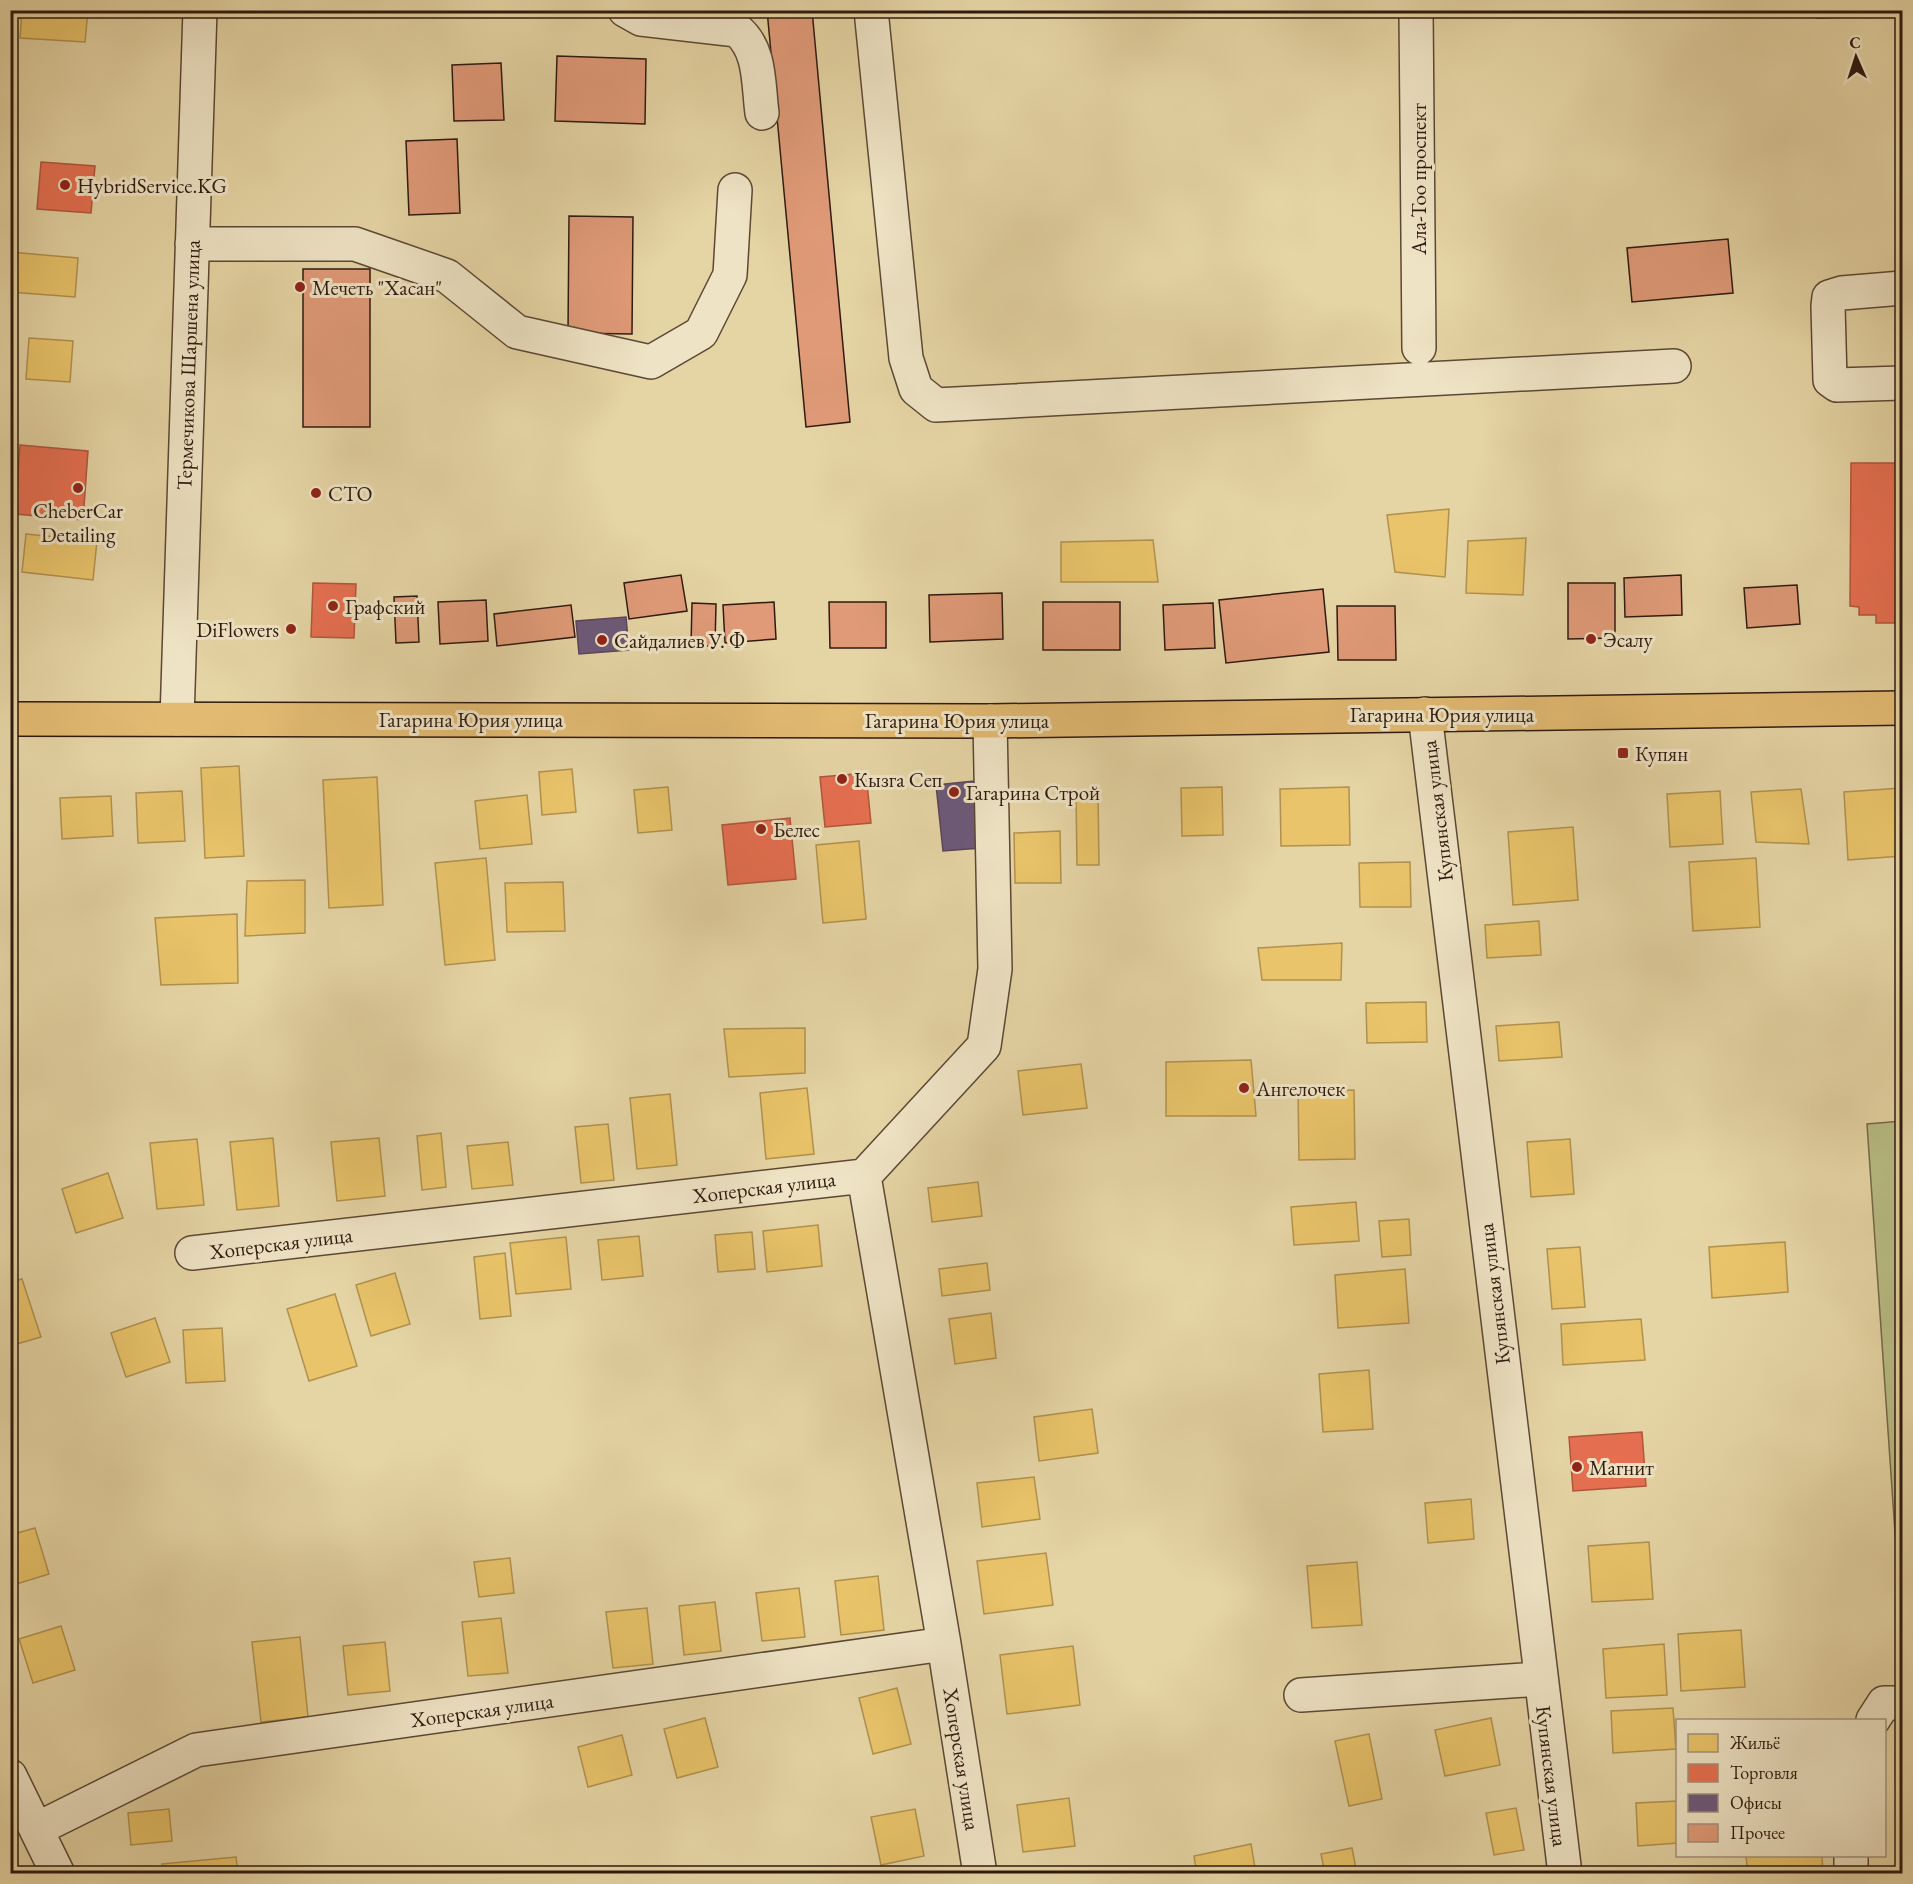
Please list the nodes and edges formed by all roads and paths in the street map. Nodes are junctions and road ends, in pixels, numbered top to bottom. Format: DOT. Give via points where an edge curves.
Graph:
graph roads {
  1 [pos="200,10"];
  2 [pos="625,10"];
  3 [pos="871,10"];
  4 [pos="1416,10"];
  5 [pos="762,113"];
  6 [pos="735,190"];
  7 [pos="192,244"];
  8 [pos="1902,288"];
  9 [pos="1419,348"];
  10 [pos="1674,366"];
  11 [pos="1902,384"];
  12 [pos="1902,708"];
  13 [pos="1425,714"];
  14 [pos="10,719"];
  15 [pos="177,719"];
  16 [pos="990,721"];
  17 [pos="864,1176"];
  18 [pos="192,1253"];
  19 [pos="944,1644"];
  20 [pos="1539,1678"];
  21 [pos="1301,1695"];
  22 [pos="1902,1702"];
  23 [pos="1874,1719"];
  24 [pos="10,1776"];
  25 [pos="37,1829"];
  26 [pos="1851,1857"];
  27 [pos="58,1874"];
  28 [pos="980,1874"];
  29 [pos="1565,1874"];
  30 [pos="1851,1874"];
  1 -- 7 [label="street, Термечикова Шаршена улица"];
  2 -- 5 [label="street" via="641,19 737,30 749,40 755,55"];
  3 -- 10 [label="street" via="906,358 916,389 936,405"];
  4 -- 9 [label="street, Ала-Тоо проспект"];
  6 -- 7 [label="street" via="730,275 701,333 651,362 517,332 447,276 356,244"];
  7 -- 15 [label="street, Термечикова Шаршена улица"];
  8 -- 11 [label="street" via="1842,292 1829,297 1828,306 1830,380 1837,385"];
  12 -- 13 [label="main road, Гагарина Юрия улица"];
  13 -- 16 [label="main road, Гагарина Юрия улица"];
  13 -- 20 [label="street, Купянская улица"];
  14 -- 15 [label="main road, Гагарина Юрия улица"];
  15 -- 16 [label="main road, Гагарина Юрия улица"];
  16 -- 17 [label="street" via="995,969 984,1046"];
  17 -- 18 [label="street, Хоперская улица"];
  17 -- 19 [label="street, Хоперская улица"];
  19 -- 25 [label="street, Хоперская улица" via="196,1750"];
  19 -- 28 [label="street, Хоперская улица"];
  20 -- 21 [label="street"];
  20 -- 29 [label="street, Купянская улица"];
  22 -- 23 [label="street" via="1884,1703"];
  24 -- 25 [label="street"];
  25 -- 27 [label="street"];
  26 -- 30 [label="street"];
}
